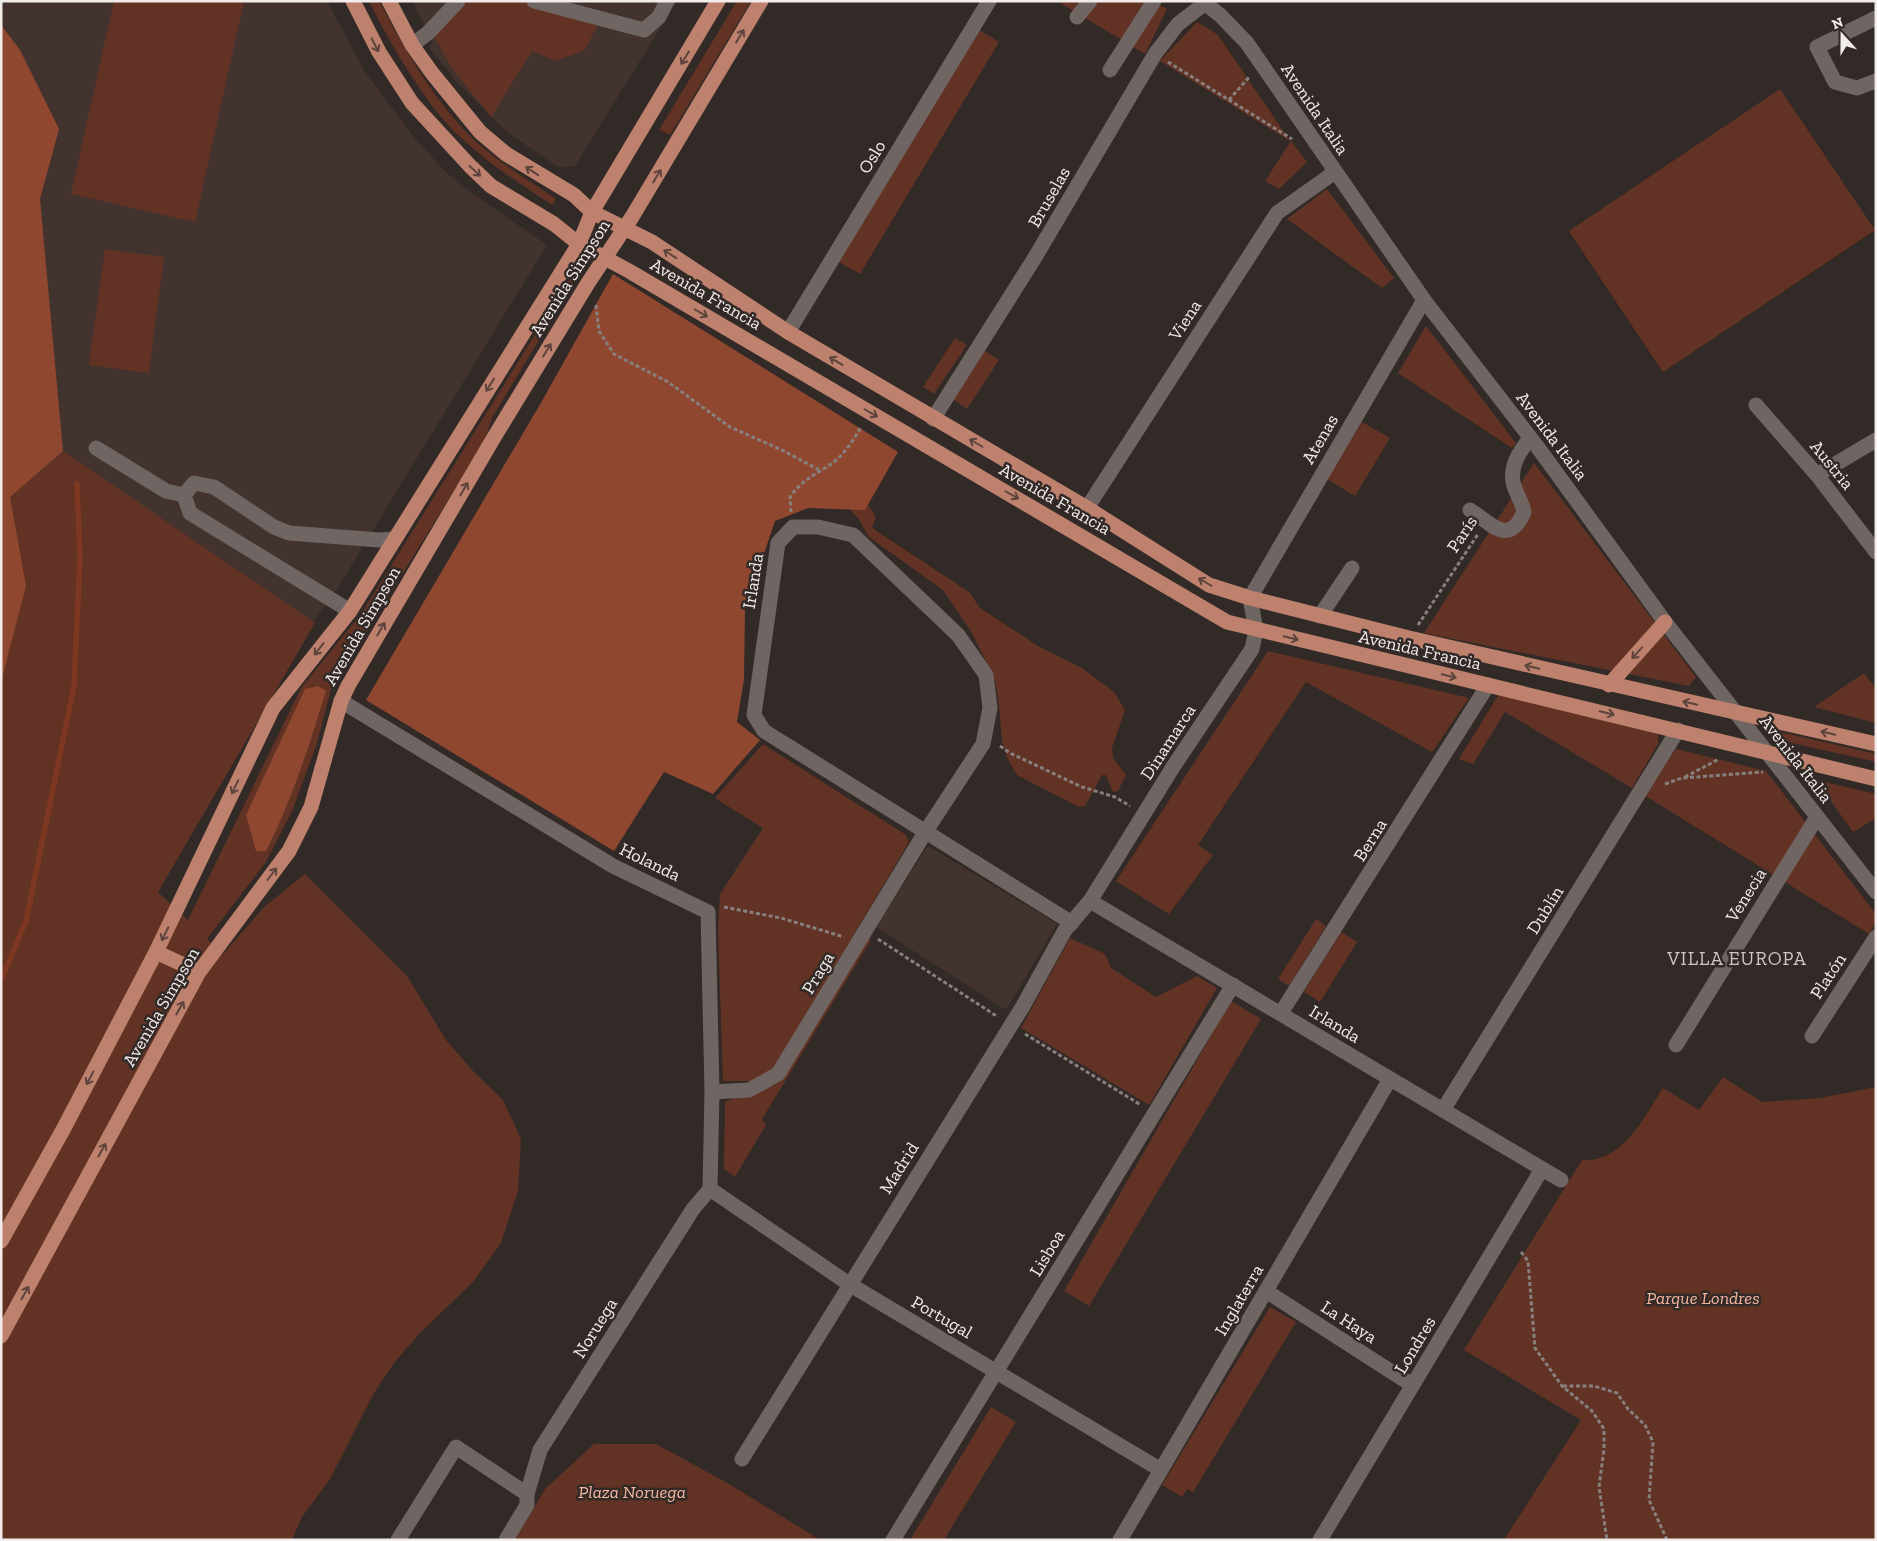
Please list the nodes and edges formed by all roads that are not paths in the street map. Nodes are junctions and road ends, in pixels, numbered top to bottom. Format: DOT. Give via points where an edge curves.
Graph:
graph roads {
  1 [pos="353,1"];
  2 [pos="389,1"];
  3 [pos="458,1"];
  4 [pos="534,1"];
  5 [pos="667,1"];
  6 [pos="718,1"];
  7 [pos="761,1"];
  8 [pos="990,1"];
  9 [pos="1090,1"];
  10 [pos="1154,1"];
  11 [pos="1205,2"];
  12 [pos="1077,17"];
  13 [pos="1876,18"];
  14 [pos="412,45"];
  15 [pos="1110,70"];
  16 [pos="1876,81"];
  17 [pos="1335,172"];
  18 [pos="592,212"];
  19 [pos="623,228"];
  20 [pos="580,244"];
  21 [pos="604,258"];
  22 [pos="1424,300"];
  23 [pos="788,332"];
  24 [pos="1756,405"];
  25 [pos="933,419"];
  26 [pos="1530,438"];
  27 [pos="1876,440"];
  28 [pos="96,448"];
  29 [pos="1817,475"];
  30 [pos="184,494"];
  31 [pos="1087,508"];
  32 [pos="1470,510"];
  33 [pos="395,539"];
  34 [pos="1876,552"];
  35 [pos="1352,568"];
  36 [pos="1250,598"];
  37 [pos="350,611"];
  38 [pos="1320,616"];
  39 [pos="1665,622"];
  40 [pos="1256,630"];
  41 [pos="1488,685"];
  42 [pos="1609,685"];
  43 [pos="341,701"];
  44 [pos="1738,714"];
  45 [pos="1678,730"];
  46 [pos="1876,744"];
  47 [pos="1767,753"];
  48 [pos="1876,779"];
  49 [pos="1817,817"];
  50 [pos="926,831"];
  51 [pos="1876,892"];
  52 [pos="1090,900"];
  53 [pos="1072,923"];
  54 [pos="1876,937"];
  55 [pos="156,952"];
  56 [pos="199,972"];
  57 [pos="1233,985"];
  58 [pos="1281,1013"];
  59 [pos="1812,1036"];
  60 [pos="1676,1045"];
  61 [pos="1390,1079"];
  62 [pos="712,1092"];
  63 [pos="1444,1110"];
  64 [pos="1542,1169"];
  65 [pos="1561,1180"];
  66 [pos="710,1189"];
  67 [pos="1,1241"];
  68 [pos="849,1284"];
  69 [pos="1266,1291"];
  70 [pos="1,1336"];
  71 [pos="997,1371"];
  72 [pos="1412,1385"];
  73 [pos="742,1459"];
  74 [pos="1161,1470"];
  75 [pos="527,1494"];
  76 [pos="398,1540"];
  77 [pos="506,1540"];
  78 [pos="893,1540"];
  79 [pos="1120,1540"];
  80 [pos="1320,1540"];
  1 -- 20 [label="main road, Avenida Francia, one-way" via="394,78 431,126 491,186 554,224"];
  2 -- 14 [label="main road, Avenida Francia"];
  3 -- 14 [label="street"];
  4 -- 5 [label="street" via="644,30 658,17"];
  6 -- 18 [label="main road, Avenida Simpson, one-way"];
  19 -- 7 [label="main road, Avenida Simpson, one-way"];
  8 -- 23 [label="street, Oslo"];
  9 -- 12 [label="street"];
  10 -- 15 [label="street"];
  11 -- 17 [label="street, Avenida Italia" via="1247,43"];
  11 -- 25 [label="street, Bruselas" via="1178,24 1155,54 1034,260"];
  13 -- 16 [label="street" via="1818,47 1835,82 1857,88"];
  18 -- 14 [label="main road, Avenida Francia, one-way" via="574,195 506,154 480,132"];
  17 -- 22 [label="street, Avenida Italia"];
  17 -- 31 [label="street, Viena" via="1277,213"];
  18 -- 19 [label="main road, Avenida Francia"];
  18 -- 20 [label="main road, Avenida Simpson"];
  19 -- 21 [label="main road, Avenida Simpson"];
  23 -- 19 [label="main road, Avenida Francia, one-way" via="652,242"];
  20 -- 21 [label="main road, Avenida Francia"];
  20 -- 33 [label="main road, Avenida Simpson, one-way"];
  21 -- 40 [label="main road, Avenida Francia, one-way" via="1227,622"];
  43 -- 21 [label="main road, Avenida Simpson, one-way" via="501,426"];
  22 -- 26 [label="street, Avenida Italia"];
  22 -- 36 [label="street, Atenas"];
  25 -- 23 [label="main road, Avenida Francia, one-way"];
  24 -- 29 [label="street, Austria"];
  31 -- 25 [label="main road, Avenida Francia, one-way"];
  26 -- 32 [label="street" via="1518,454 1514,467 1513,482 1524,512 1519,524 1510,531 1500,531"];
  26 -- 39 [label="street, Avenida Italia"];
  27 -- 29 [label="street"];
  28 -- 30 [label="street" via="166,491"];
  29 -- 34 [label="street, Austria"];
  30 -- 33 [label="street" via="194,483 214,487 274,528 290,533"];
  30 -- 37 [label="street" via="190,513"];
  36 -- 31 [label="main road, Avenida Francia, one-way" via="1209,585"];
  33 -- 37 [label="main road, Avenida Simpson"];
  35 -- 38 [label="street"];
  36 -- 38 [label="main road, Avenida Francia"];
  36 -- 40 [label="street, Dinamarca"];
  37 -- 55 [label="main road, Avenida Simpson, one-way" via="273,708"];
  42 -- 38 [label="main road, Avenida Francia, one-way"];
  39 -- 42 [label="main road, one-way"];
  39 -- 44 [label="street, Avenida Italia"];
  40 -- 41 [label="main road, Avenida Francia, one-way"];
  40 -- 52 [label="street, Dinamarca" via="1252,649"];
  41 -- 45 [label="main road, Avenida Francia, one-way"];
  41 -- 58 [label="street, Berna"];
  44 -- 42 [label="main road, Avenida Francia, one-way"];
  56 -- 43 [label="main road, Avenida Simpson, one-way" via="290,851 311,807"];
  43 -- 62 [label="street, Holanda" via="613,866 708,912"];
  46 -- 44 [label="main road, Avenida Francia, one-way"];
  44 -- 47 [label="street, Avenida Italia"];
  45 -- 47 [label="main road, Avenida Francia"];
  45 -- 63 [label="street, Dublín"];
  47 -- 48 [label="main road, Avenida Francia"];
  47 -- 49 [label="street, Avenida Italia"];
  49 -- 51 [label="street, Avenida Italia"];
  49 -- 60 [label="street, Venecia"];
  50 -- 50 [label="street, Irlanda" via="982,744 990,708 986,675 958,635 853,535 818,527 793,527 778,543 754,715 764,731"];
  50 -- 53 [label="street, Irlanda"];
  50 -- 62 [label="street, Praga" via="778,1074 750,1090"];
  52 -- 53 [label="street, Madrid"];
  52 -- 57 [label="street, Irlanda"];
  53 -- 68 [label="street, Madrid"];
  54 -- 59 [label="street, Platón"];
  55 -- 56 [label="main road"];
  55 -- 67 [label="main road, Avenida Simpson, one-way"];
  70 -- 56 [label="main road, Avenida Simpson, one-way"];
  57 -- 58 [label="street, Irlanda"];
  57 -- 71 [label="street, Lisboa"];
  58 -- 61 [label="street, Irlanda"];
  61 -- 63 [label="street, Irlanda"];
  61 -- 69 [label="street, Inglaterra"];
  62 -- 66 [label="street"];
  63 -- 64 [label="street, Irlanda"];
  64 -- 65 [label="street, Irlanda"];
  64 -- 72 [label="street, Londres"];
  66 -- 68 [label="street, Portugal"];
  66 -- 75 [label="street, Noruega" via="693,1209 540,1450"];
  68 -- 71 [label="street, Portugal"];
  68 -- 73 [label="street, Madrid"];
  69 -- 72 [label="street, La Haya"];
  69 -- 74 [label="street, Inglaterra"];
  71 -- 74 [label="street, Portugal"];
  71 -- 78 [label="street, Lisboa"];
  72 -- 80 [label="street, Londres"];
  74 -- 79 [label="street, Inglaterra"];
  75 -- 76 [label="street" via="456,1447"];
  75 -- 77 [label="street, Noruega" via="526,1505"];
}
